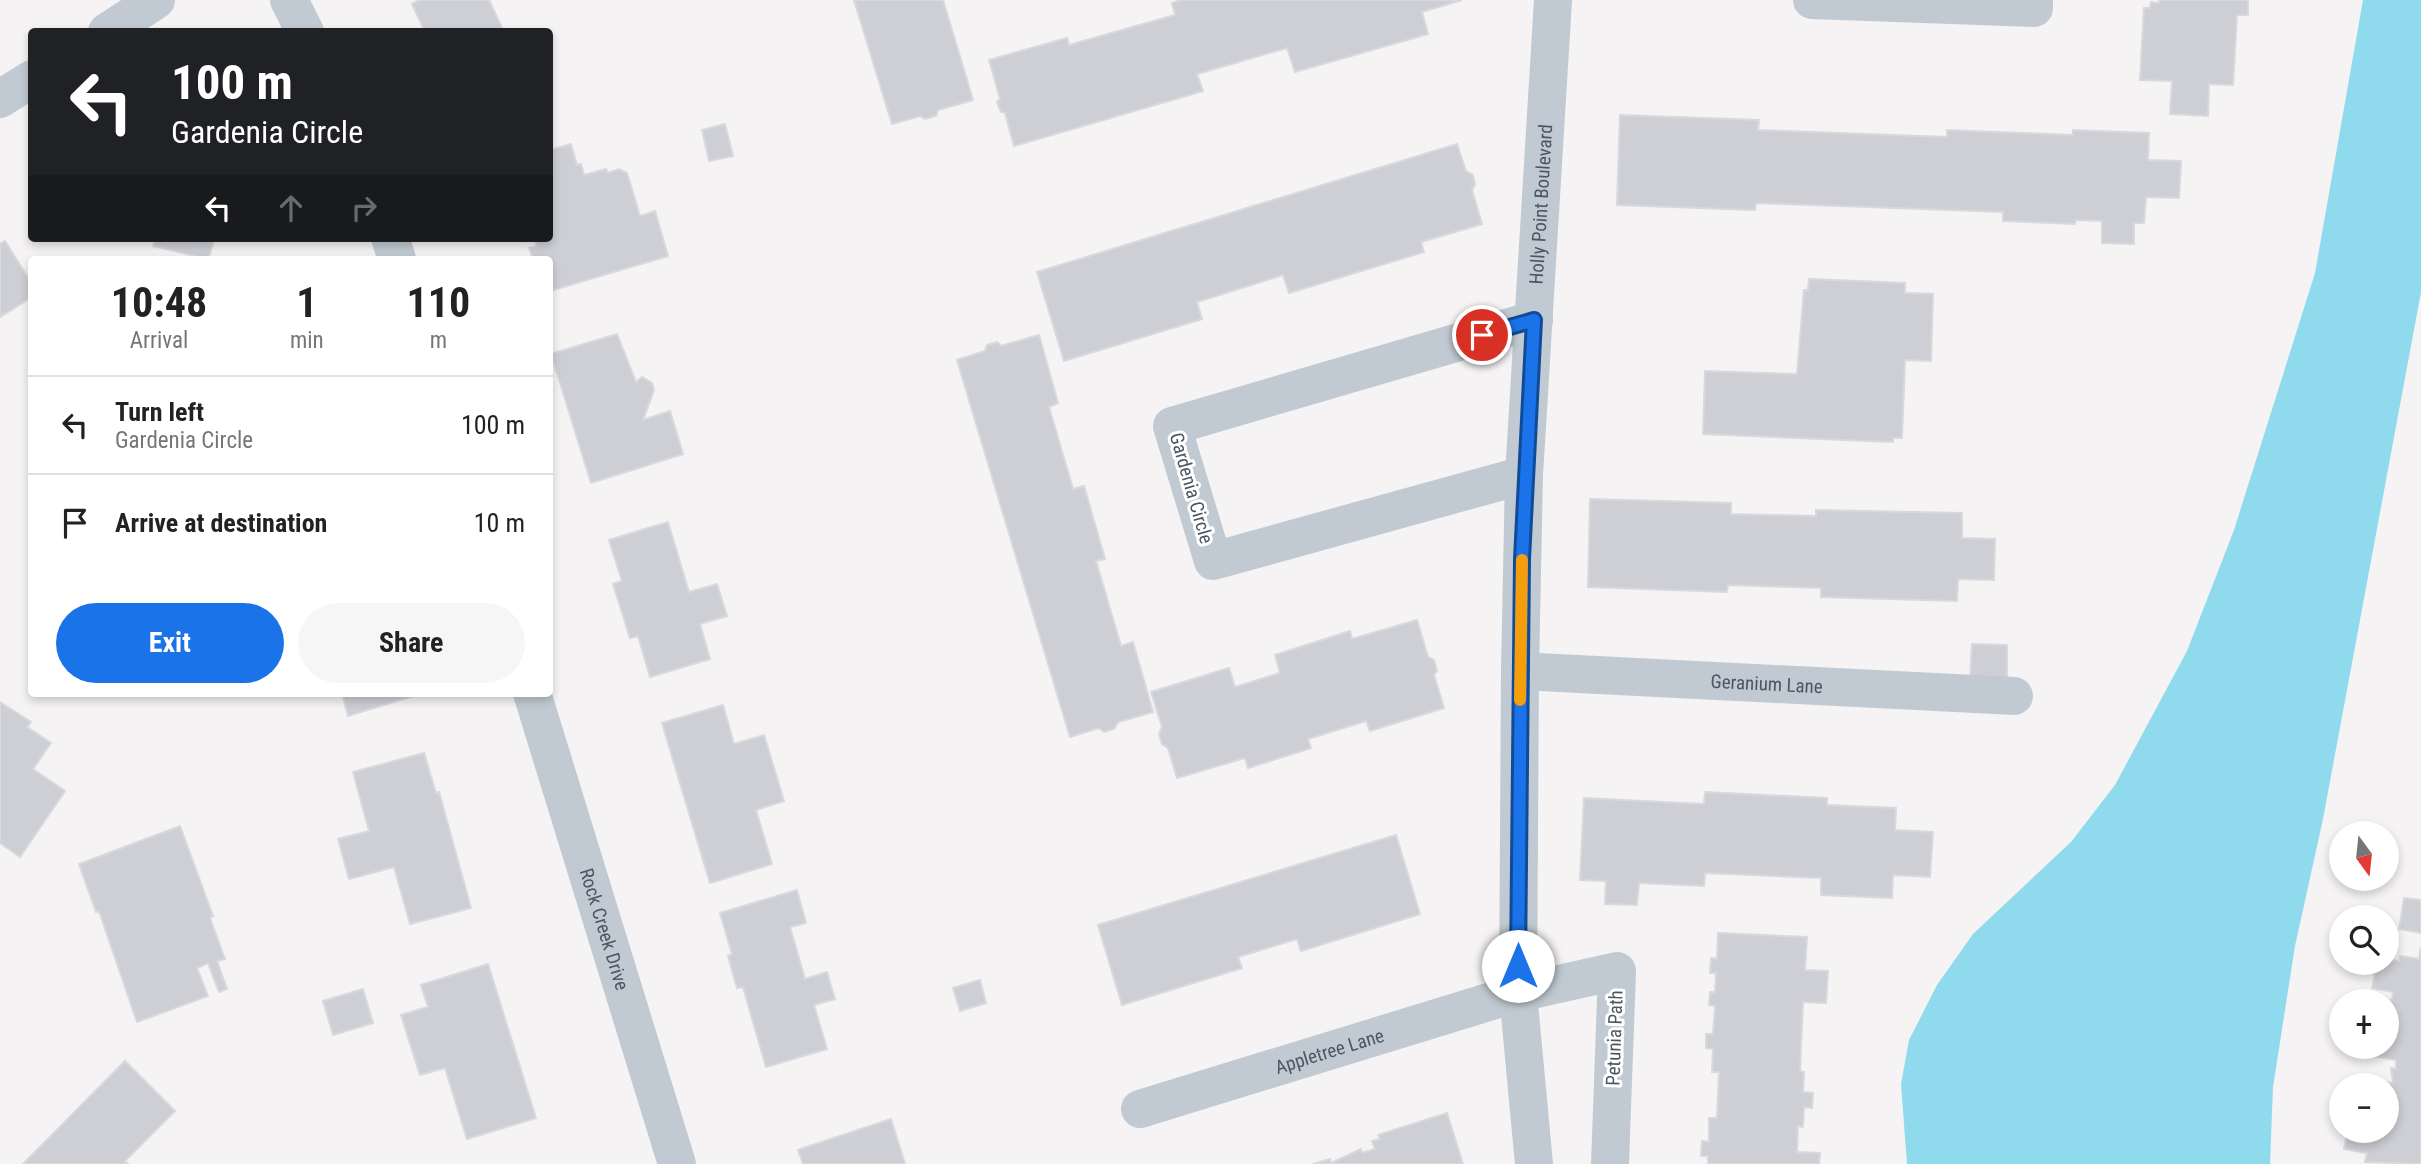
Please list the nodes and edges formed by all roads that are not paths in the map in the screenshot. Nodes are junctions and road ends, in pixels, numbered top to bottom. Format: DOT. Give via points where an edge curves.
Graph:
graph roads {
  1 [pos="156,0"];
  2 [pos="289,0"];
  3 [pos="1553,0"];
  4 [pos="1812,0"];
  5 [pos="2034,0"];
  6 [pos="113,28"];
  7 [pos="302,28"];
  8 [pos="28,82"];
  9 [pos="0,99"];
  10 [pos="1534,320"];
  11 [pos="1524,475"];
  12 [pos="1520,671"];
  13 [pos="2014,696"];
  14 [pos="533,697"];
  15 [pos="1518,993"];
  16 [pos="1140,1109"];
  17 [pos="677,1164"];
  18 [pos="1534,1164"];
  19 [pos="1610,1164"];
  1 -- 6 [label="street"];
  2 -- 7 [label="street"];
  3 -- 10 [label="street, Holly Point Boulevard"];
  4 -- 5 [label="street" via="2034,8"];
  8 -- 9 [label="street"];
  10 -- 11 [label="street, Holly Point Boulevard"];
  10 -- 11 [label="street, Gardenia Circle" via="1172,426 1213,561"];
  11 -- 12 [label="street, Holly Point Boulevard"];
  12 -- 13 [label="street, Geranium Lane"];
  12 -- 15 [label="street, Holly Point Boulevard"];
  14 -- 17 [label="street, Rock Creek Drive"];
  15 -- 16 [label="street, Appletree Lane"];
  15 -- 18 [label="street, Holly Point Boulevard"];
  15 -- 19 [label="street, Petunia Path" via="1617,971"];
}
